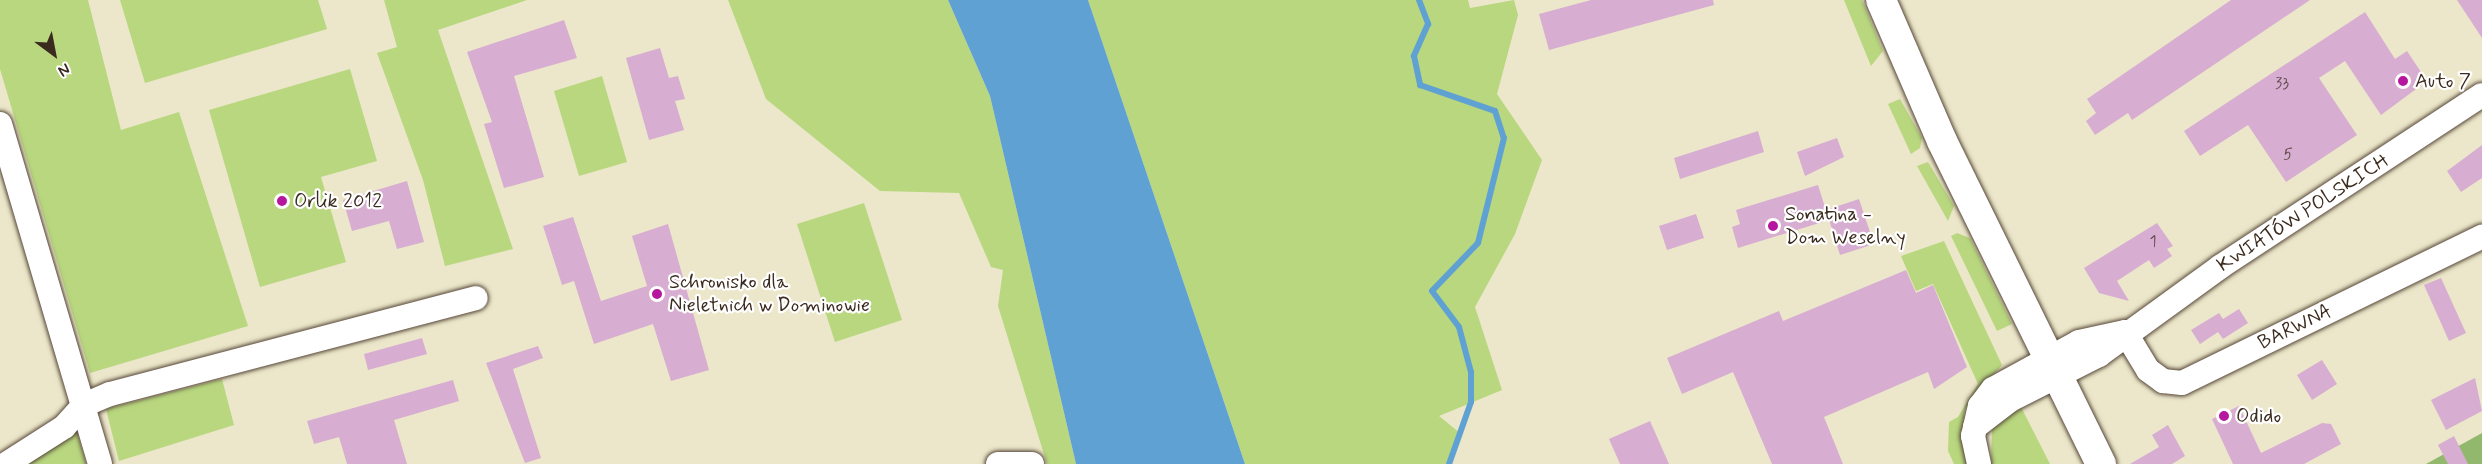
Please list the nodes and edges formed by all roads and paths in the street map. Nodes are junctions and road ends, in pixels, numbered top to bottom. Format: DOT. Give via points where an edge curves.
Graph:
graph roads {
  1 [pos="1887,2"];
  2 [pos="2482,96"];
  3 [pos="0,124"];
  4 [pos="2482,237"];
  5 [pos="476,298"];
  6 [pos="2125,332"];
  7 [pos="2052,367"];
  8 [pos="84,405"];
  9 [pos="6,464"];
  10 [pos="99,464"];
  11 [pos="998,464"];
  12 [pos="1032,464"];
  13 [pos="1979,464"];
  14 [pos="2101,464"];
  1 -- 7 [label="main road"];
  2 -- 6 [label="street, KWIATÓW POLSKICH"];
  3 -- 8 [label="street"];
  4 -- 6 [label="street, BARWNA" via="2182,383 2163,381 2148,370"];
  5 -- 8 [label="street"];
  6 -- 7 [label="street, KWIATÓW POLSKICH" via="2099,355"];
  7 -- 13 [label="street, KWIATÓW POLSKICH" via="1975,427"];
  7 -- 14 [label="main road"];
  8 -- 9 [label="street" via="64,427"];
  8 -- 10 [label="street"];
  11 -- 12 [label="street"];
}
